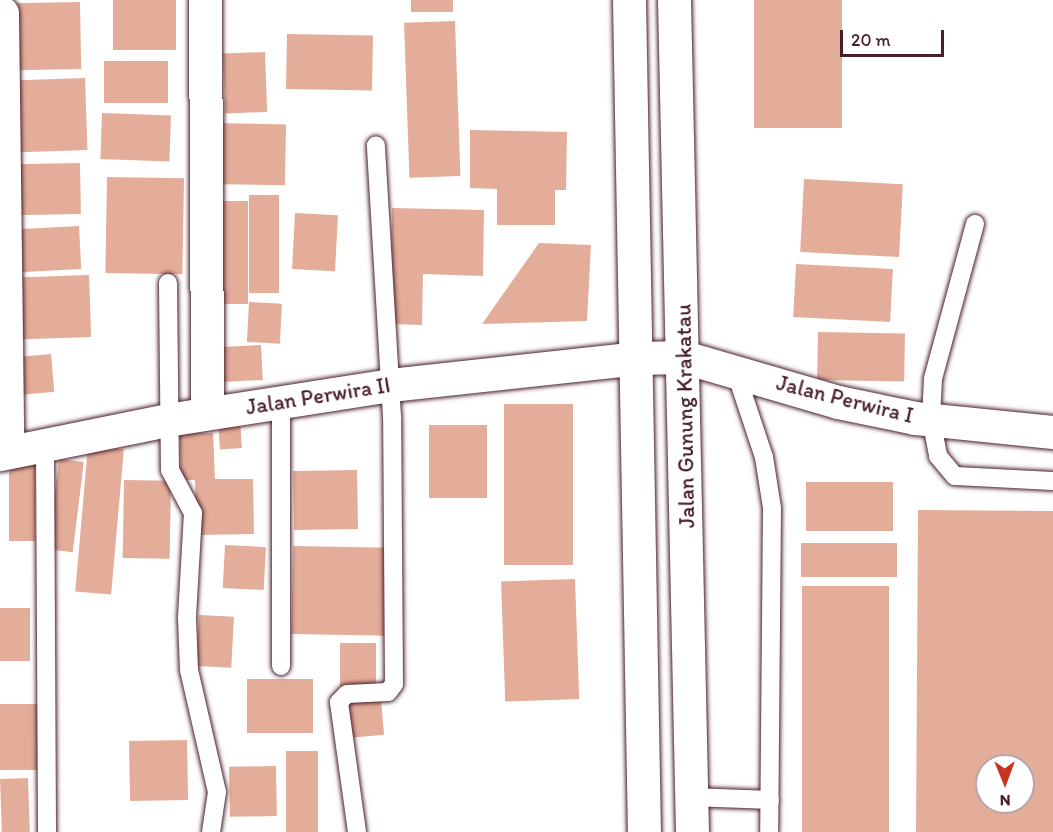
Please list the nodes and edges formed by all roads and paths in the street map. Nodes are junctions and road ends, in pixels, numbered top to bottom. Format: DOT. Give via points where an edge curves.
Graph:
graph roads {
  1 [pos="205,0"];
  2 [pos="629,0"];
  3 [pos="674,0"];
  4 [pos="2,13"];
  5 [pos="376,145"];
  6 [pos="975,224"];
  7 [pos="168,283"];
  8 [pos="684,357"];
  9 [pos="639,358"];
  10 [pos="735,370"];
  11 [pos="390,385"];
  12 [pos="281,402"];
  13 [pos="207,413"];
  14 [pos="931,419"];
  15 [pos="167,420"];
  16 [pos="1053,432"];
  17 [pos="45,445"];
  18 [pos="4,453"];
  19 [pos="1053,481"];
  20 [pos="281,666"];
  21 [pos="692,797"];
  22 [pos="770,800"];
  23 [pos="47,832"];
  24 [pos="211,832"];
  25 [pos="357,832"];
  26 [pos="644,832"];
  27 [pos="692,832"];
  28 [pos="769,832"];
  1 -- 13 [label="main road"];
  2 -- 9 [label="main road, Jalan Gunung Krakatau"];
  3 -- 8 [label="main road, Jalan Gunung Krakatau"];
  4 -- 18 [label="main road"];
  5 -- 11 [label="lane"];
  6 -- 14 [label="lane" via="933,379"];
  7 -- 15 [label="lane"];
  8 -- 9 [label="main road, Jalan Perwira I"];
  8 -- 10 [label="main road, Jalan Perwira I"];
  8 -- 21 [label="main road, Jalan Gunung Krakatau"];
  9 -- 11 [label="main road, Jalan Perwira II"];
  9 -- 26 [label="main road, Jalan Gunung Krakatau"];
  10 -- 14 [label="main road, Jalan Perwira I" via="838,402"];
  10 -- 22 [label="lane" via="764,457 772,508"];
  11 -- 12 [label="main road, Jalan Perwira II"];
  11 -- 25 [label="lane" via="394,684 388,692 347,694 339,702"];
  12 -- 13 [label="main road, Jalan Perwira II"];
  12 -- 20 [label="lane"];
  13 -- 15 [label="main road, Jalan Perwira II"];
  14 -- 16 [label="main road, Jalan Perwira I"];
  14 -- 19 [label="lane" via="939,456 955,476"];
  15 -- 17 [label="main road, Jalan Perwira II"];
  15 -- 24 [label="lane" via="172,476 191,502 193,513 187,618 189,670 217,792"];
  17 -- 18 [label="main road, Jalan Perwira II"];
  17 -- 23 [label="lane"];
  21 -- 22 [label="lane"];
  21 -- 27 [label="main road, Jalan Gunung Krakatau"];
  22 -- 28 [label="lane"];
}
